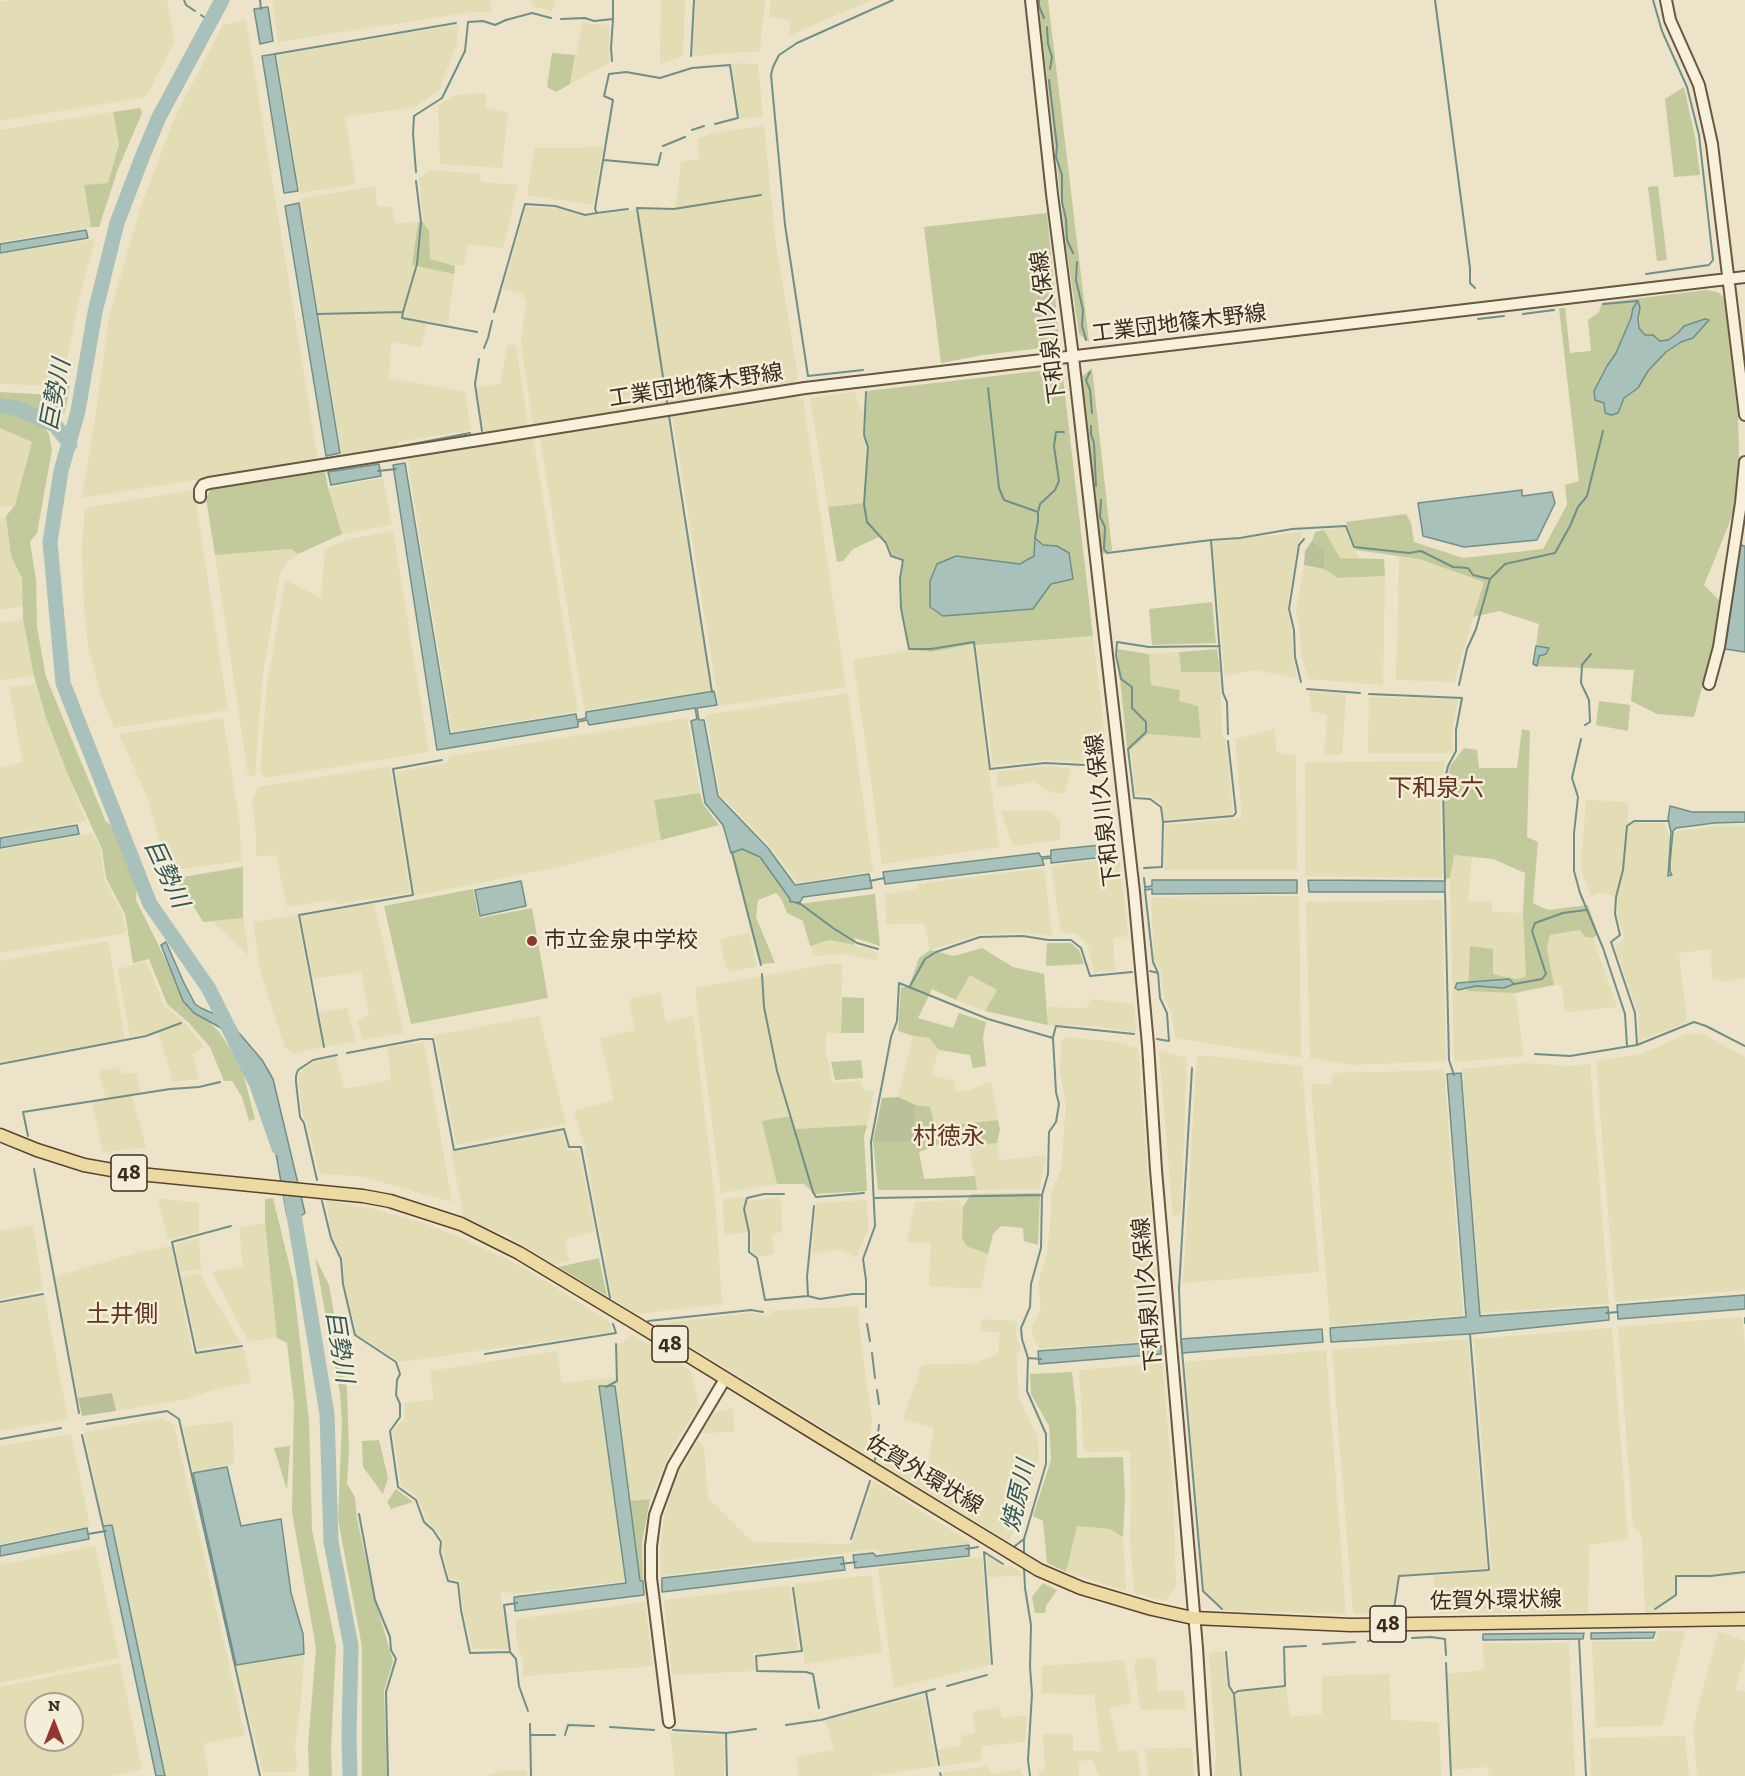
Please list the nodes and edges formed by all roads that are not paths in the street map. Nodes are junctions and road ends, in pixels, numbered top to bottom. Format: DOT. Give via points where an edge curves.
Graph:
graph roads {
  1 [pos="1031,0"];
  2 [pos="1666,0"];
  3 [pos="1745,277"];
  4 [pos="1729,279"];
  5 [pos="1072,357"];
  6 [pos="1742,364"];
  7 [pos="1745,415"];
  8 [pos="1745,462"];
  9 [pos="200,497"];
  10 [pos="1709,684"];
  11 [pos="0,1135"];
  12 [pos="725,1379"];
  13 [pos="1193,1618"];
  14 [pos="1745,1619"];
  15 [pos="669,1722"];
  16 [pos="1204,1776"];
  1 -- 5 [label="street, 下和泉川久保線"];
  2 -- 4 [label="street" via="1670,20 1699,86 1708,124"];
  3 -- 4 [label="street, 工業団地篠木野線"];
  4 -- 5 [label="street, 工業団地篠木野線"];
  4 -- 6 [label="street"];
  5 -- 9 [label="street, 工業団地篠木野線" via="805,388 209,483 203,485"];
  5 -- 13 [label="street, 下和泉川久保線" via="1134,892"];
  6 -- 7 [label="street"];
  8 -- 10 [label="street" via="1719,647"];
  11 -- 12 [label="main road, 佐賀外環状線 / 48" via="84,1165 390,1201 461,1224 519,1253"];
  12 -- 13 [label="main road, 佐賀外環状線 / 48" via="1040,1570 1081,1588"];
  12 -- 15 [label="street" via="674,1466 655,1515 651,1578"];
  13 -- 14 [label="main road, 佐賀外環状線 / 48" via="1351,1625"];
  13 -- 16 [label="street, 下和泉川久保線"];
}
